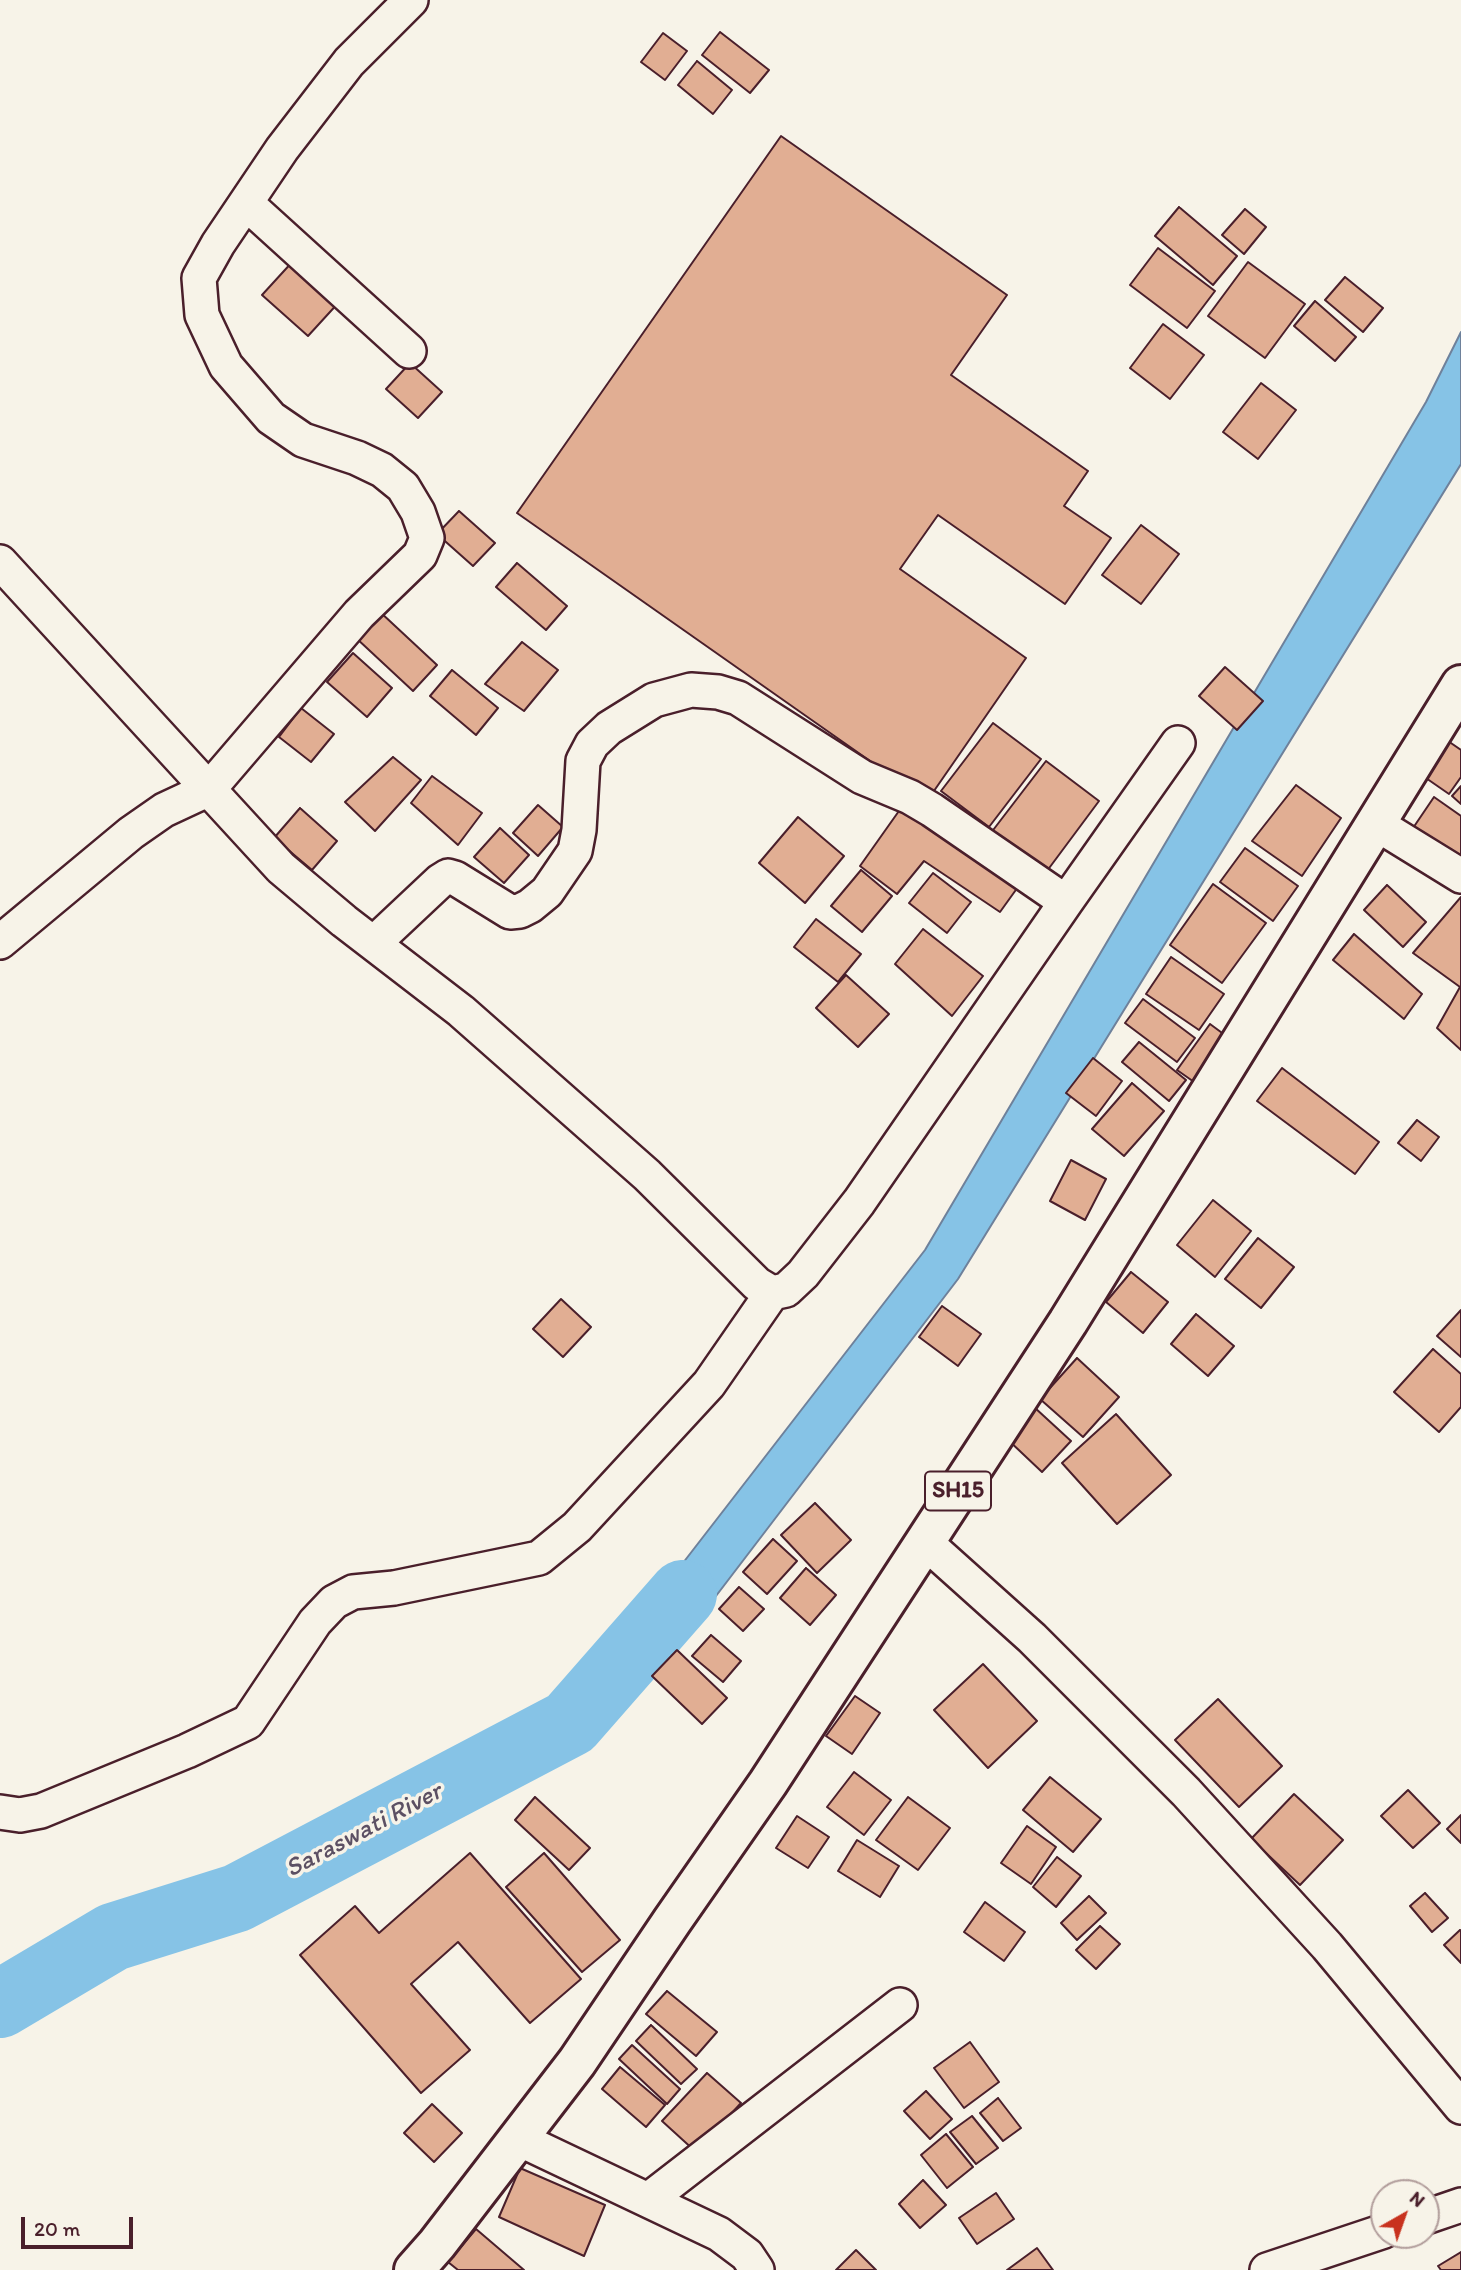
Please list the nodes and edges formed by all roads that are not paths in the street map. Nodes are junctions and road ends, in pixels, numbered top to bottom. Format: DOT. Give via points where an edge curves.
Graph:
graph roads {
  1 [pos="411,0"];
  2 [pos="247,203"];
  3 [pos="409,351"];
  4 [pos="0,562"];
  5 [pos="1461,685"];
  6 [pos="1178,743"];
  7 [pos="209,789"];
  8 [pos="1375,823"];
  9 [pos="1461,876"];
  10 [pos="1066,902"];
  11 [pos="0,942"];
  12 [pos="374,943"];
  13 [pos="772,1293"];
  14 [pos="925,1542"];
  15 [pos="0,1812"];
  16 [pos="900,2005"];
  17 [pos="1461,2106"];
  18 [pos="519,2139"];
  19 [pos="648,2200"];
  20 [pos="1461,2205"];
  21 [pos="1440,2212"];
  22 [pos="1370,2236"];
  23 [pos="427,2265"];
  24 [pos="757,2270"];
  25 [pos="1267,2270"];
  1 -- 2 [label="street" via="349,62"];
  2 -- 3 [label="street"];
  2 -- 7 [label="street" via="199,278 202,315 226,366 271,418 303,440 357,458 403,487 427,538 420,555 359,614"];
  4 -- 7 [label="street"];
  5 -- 8 [label="main road, SH15"];
  6 -- 10 [label="street"];
  7 -- 11 [label="street" via="164,810 131,833"];
  7 -- 12 [label="street" via="281,868"];
  8 -- 9 [label="street"];
  8 -- 14 [label="main road, SH15" via="1075,1310"];
  10 -- 12 [label="street" via="921,804 862,777 738,698 691,690 654,700 592,744 583,761 575,851 547,892 530,906 510,912 448,876"];
  10 -- 13 [label="street" via="859,1202 803,1274 786,1290"];
  12 -- 13 [label="street" via="461,1011"];
  13 -- 15 [label="street" via="709,1384 577,1527 539,1558 353,1592 334,1602 315,1622 248,1722 41,1811"];
  14 -- 17 [label="street" via="1032,1638 1186,1791 1327,1946"];
  14 -- 18 [label="main road, SH15" via="768,1783"];
  16 -- 19 [label="street"];
  18 -- 19 [label="street"];
  18 -- 23 [label="main road, SH15"];
  19 -- 24 [label="street" via="719,2234 747,2255"];
  20 -- 21 [label="street"];
  22 -- 25 [label="street"];
}
